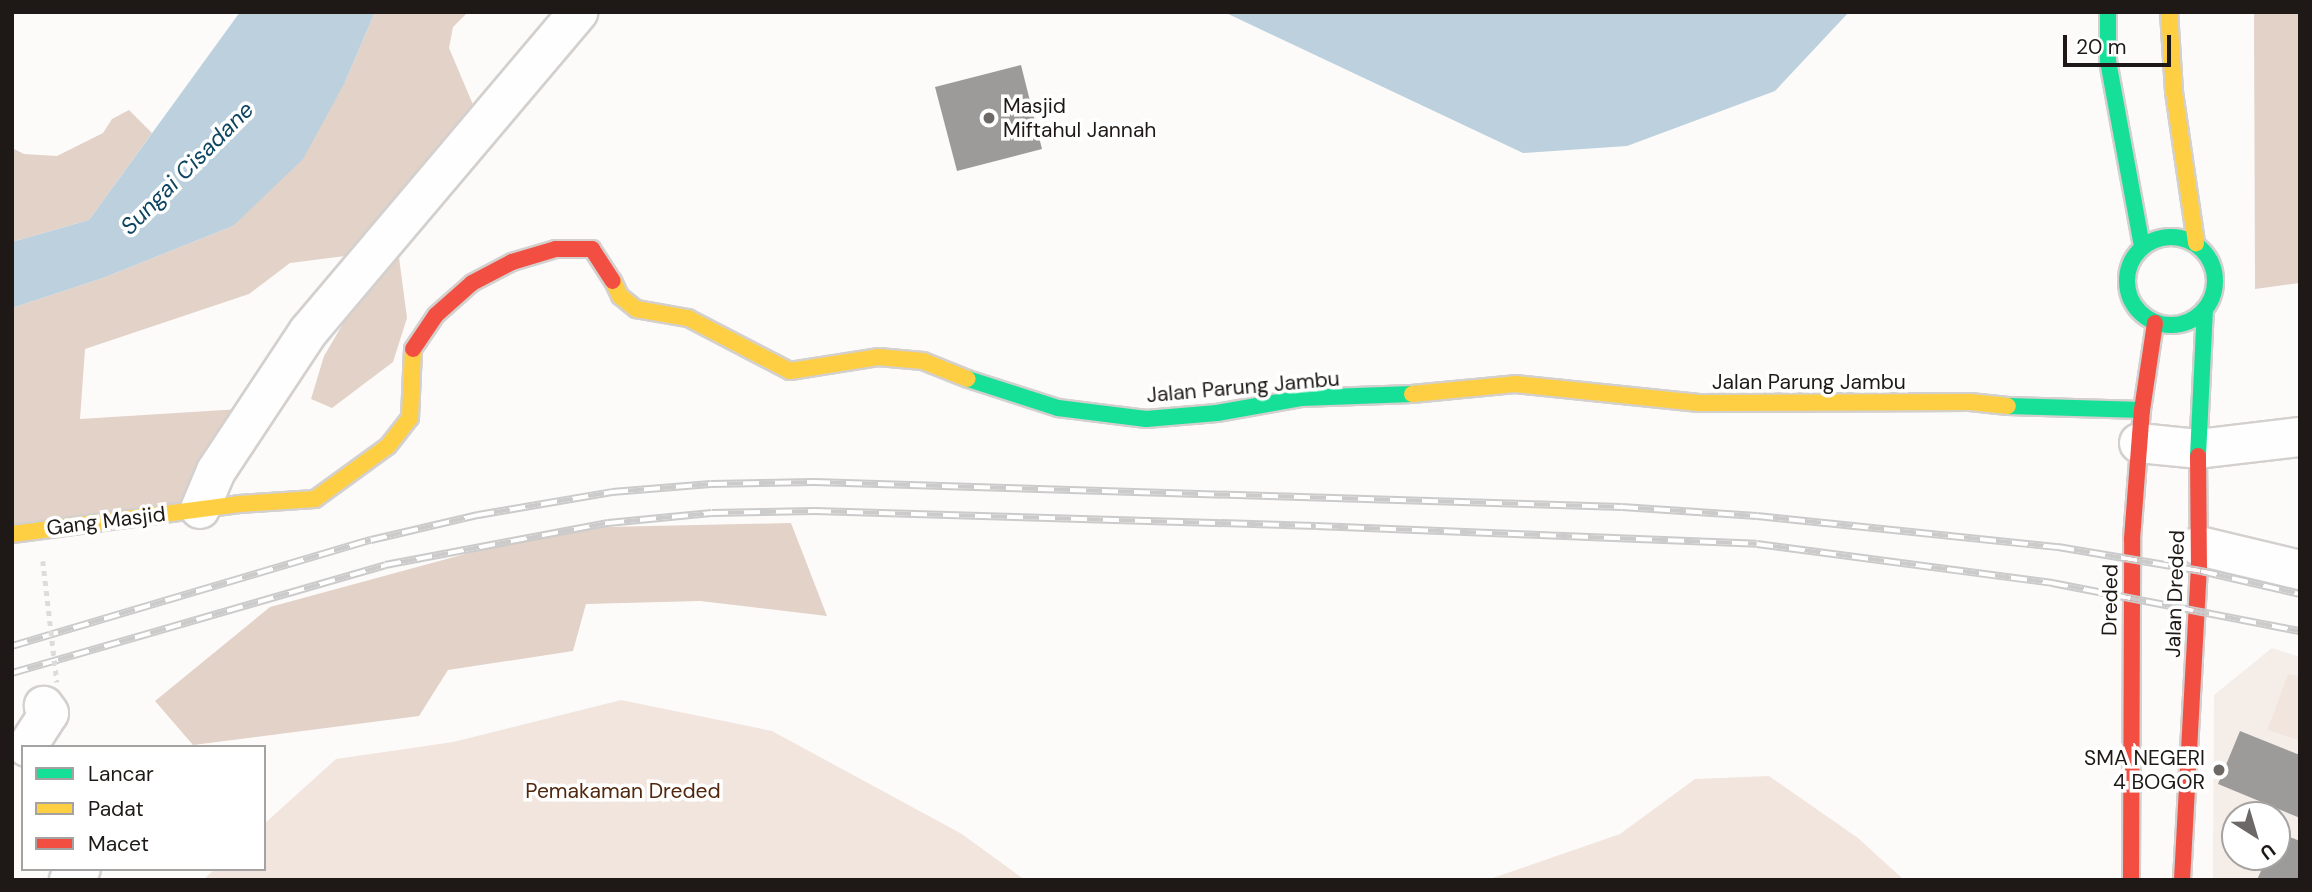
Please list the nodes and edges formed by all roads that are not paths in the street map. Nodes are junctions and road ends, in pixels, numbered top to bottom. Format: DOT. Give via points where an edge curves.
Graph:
graph roads {
  1 [pos="578,12"];
  2 [pos="2108,12"];
  3 [pos="2169,12"];
  4 [pos="2196,243"];
  5 [pos="2142,247"];
  6 [pos="2204,310"];
  7 [pos="2155,323"];
  8 [pos="2140,426"];
  9 [pos="2300,437"];
  10 [pos="2198,449"];
  11 [pos="200,509"];
  12 [pos="12,534"];
  13 [pos="2199,546"];
  14 [pos="2300,570"];
  15 [pos="51,694"];
  16 [pos="28,745"];
  17 [pos="2131,880"];
  18 [pos="2182,880"];
  1 -- 11 [label="street" via="308,332 216,471"];
  2 -- 5 [label="street" via="2108,61"];
  3 -- 4 [label="street" via="2174,92"];
  4 -- 5 [label="street" via="2168,236"];
  4 -- 6 [label="street" via="2215,269 2214,291"];
  5 -- 7 [label="street" via="2130,267 2127,289 2142,314"];
  6 -- 7 [label="street" via="2190,321 2172,326"];
  6 -- 10 [label="street, Jalan Dreded"];
  7 -- 8 [label="street, Dreded"];
  8 -- 10 [label="street"];
  8 -- 11 [label="street, Jalan Parung Jambu" via="1970,402 1699,403 1515,384 1383,397 1301,398 1217,413 1146,419 1058,408 1002,393 923,361 878,357 790,371 688,318 636,309 620,296 592,249 556,249 512,262 472,283 436,315 413,346 410,418 388,446 347,476 315,499"];
  8 -- 17 [label="street, Dreded" via="2129,621"];
  9 -- 10 [label="street"];
  10 -- 13 [label="street, Jalan Dreded"];
  11 -- 12 [label="street, Gang Masjid"];
  13 -- 14 [label="street"];
  13 -- 18 [label="street, Jalan Dreded"];
  15 -- 16 [label="street" via="49,713"];
}
